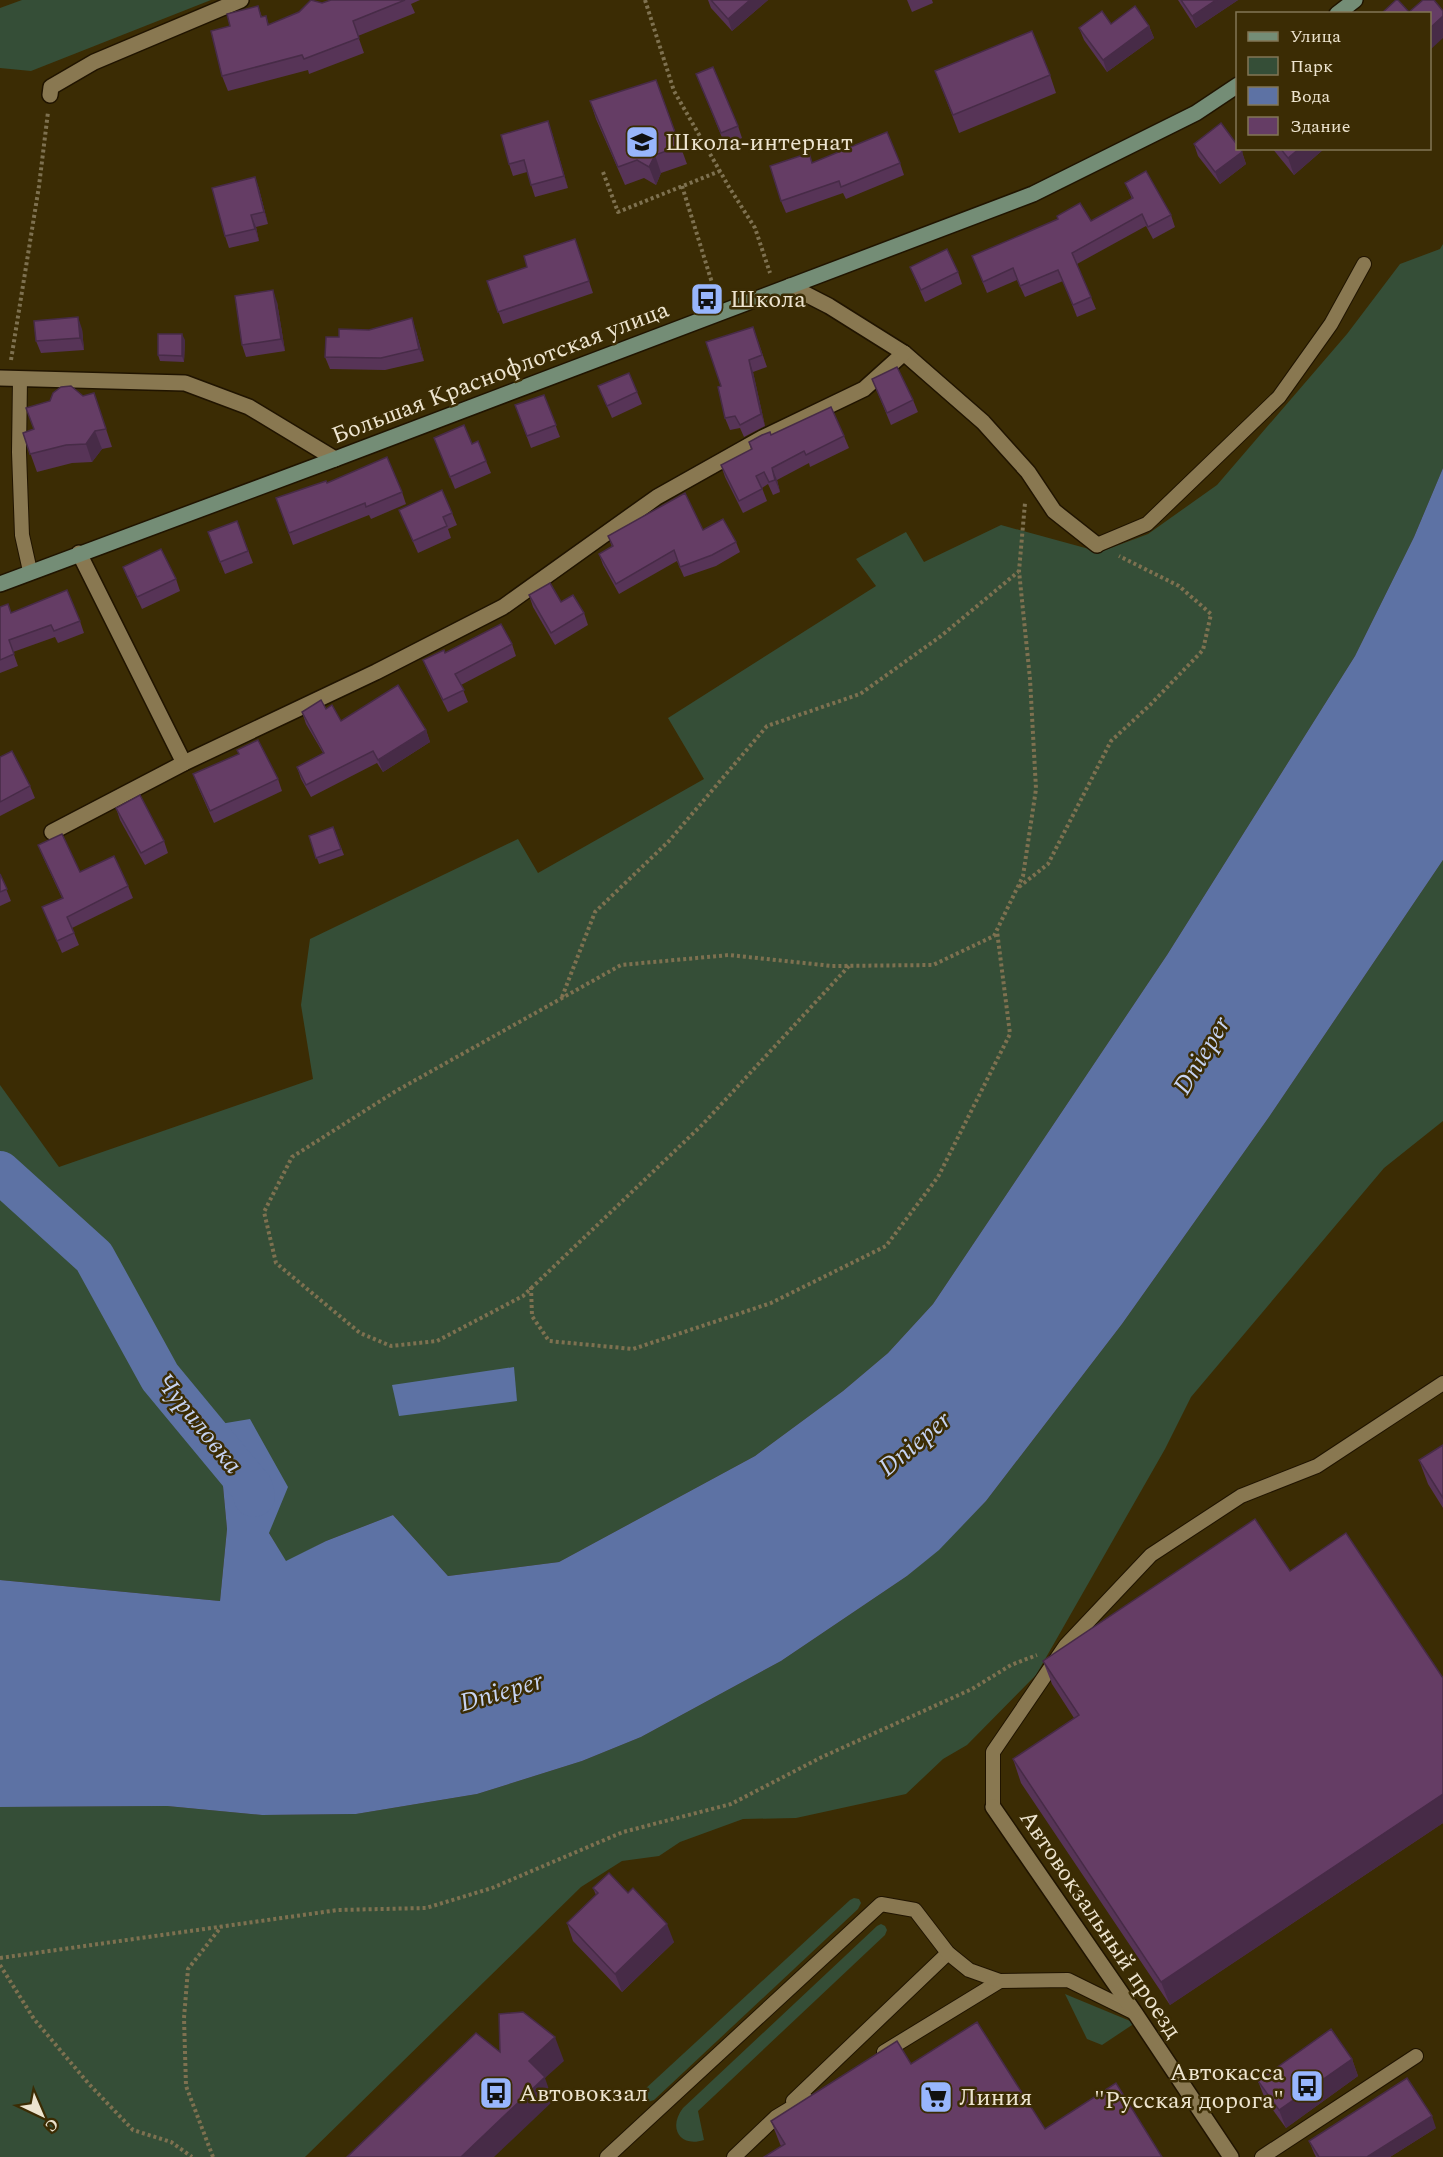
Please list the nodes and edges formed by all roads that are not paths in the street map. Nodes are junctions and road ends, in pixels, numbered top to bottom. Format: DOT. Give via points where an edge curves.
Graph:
graph roads {
  1 [pos="241,0"];
  2 [pos="1354,0"];
  3 [pos="1339,12"];
  4 [pos="1236,86"];
  5 [pos="50,95"];
  6 [pos="1364,264"];
  7 [pos="783,288"];
  8 [pos="904,353"];
  9 [pos="9,378"];
  10 [pos="335,459"];
  11 [pos="1097,545"];
  12 [pos="79,553"];
  13 [pos="30,572"];
  14 [pos="0,584"];
  15 [pos="183,763"];
  16 [pos="52,832"];
  17 [pos="1443,1383"];
  18 [pos="993,1807"];
  19 [pos="948,1953"];
  20 [pos="1000,1981"];
  21 [pos="1135,2013"];
  22 [pos="1416,2056"];
  23 [pos="868,2061"];
  24 [pos="827,2086"];
  25 [pos="776,2117"];
  26 [pos="607,2157"];
  27 [pos="734,2157"];
  28 [pos="1231,2157"];
  29 [pos="1262,2157"];
  1 -- 5 [label="street" via="94,62 51,87"];
  2 -- 3 [label="main road"];
  4 -- 7 [label="main road, Большая Краснофлотская улица" via="1196,113 1033,194"];
  6 -- 11 [label="lane" via="1331,324 1279,397 1147,524"];
  7 -- 8 [label="street" via="829,306"];
  7 -- 10 [label="main road, Большая Краснофлотская улица"];
  8 -- 11 [label="street" via="983,422 1028,472 1054,511"];
  8 -- 15 [label="street" via="864,388 762,438 657,497 503,606 376,672"];
  9 -- 10 [label="street" via="185,383 249,407"];
  9 -- 13 [label="lane" via="19,452 22,535"];
  10 -- 12 [label="main road, Большая Краснофлотская улица"];
  12 -- 13 [label="main road, Большая Краснофлотская улица"];
  12 -- 15 [label="street"];
  13 -- 14 [label="main road, Большая Краснофлотская улица"];
  15 -- 16 [label="street"];
  17 -- 18 [label="lane" via="1317,1466 1241,1496 1151,1555 1066,1645 993,1752"];
  18 -- 21 [label="street, Автовокзальный проезд"];
  19 -- 20 [label="lane" via="969,1970"];
  19 -- 25 [label="lane"];
  19 -- 26 [label="lane" via="915,1910 881,1904"];
  20 -- 21 [label="lane" via="1068,1980"];
  20 -- 23 [label="lane"];
  21 -- 28 [label="street, Автовокзальный проезд"];
  22 -- 29 [label="lane"];
  24 -- 25 [label="lane"];
  25 -- 27 [label="lane"];
}
